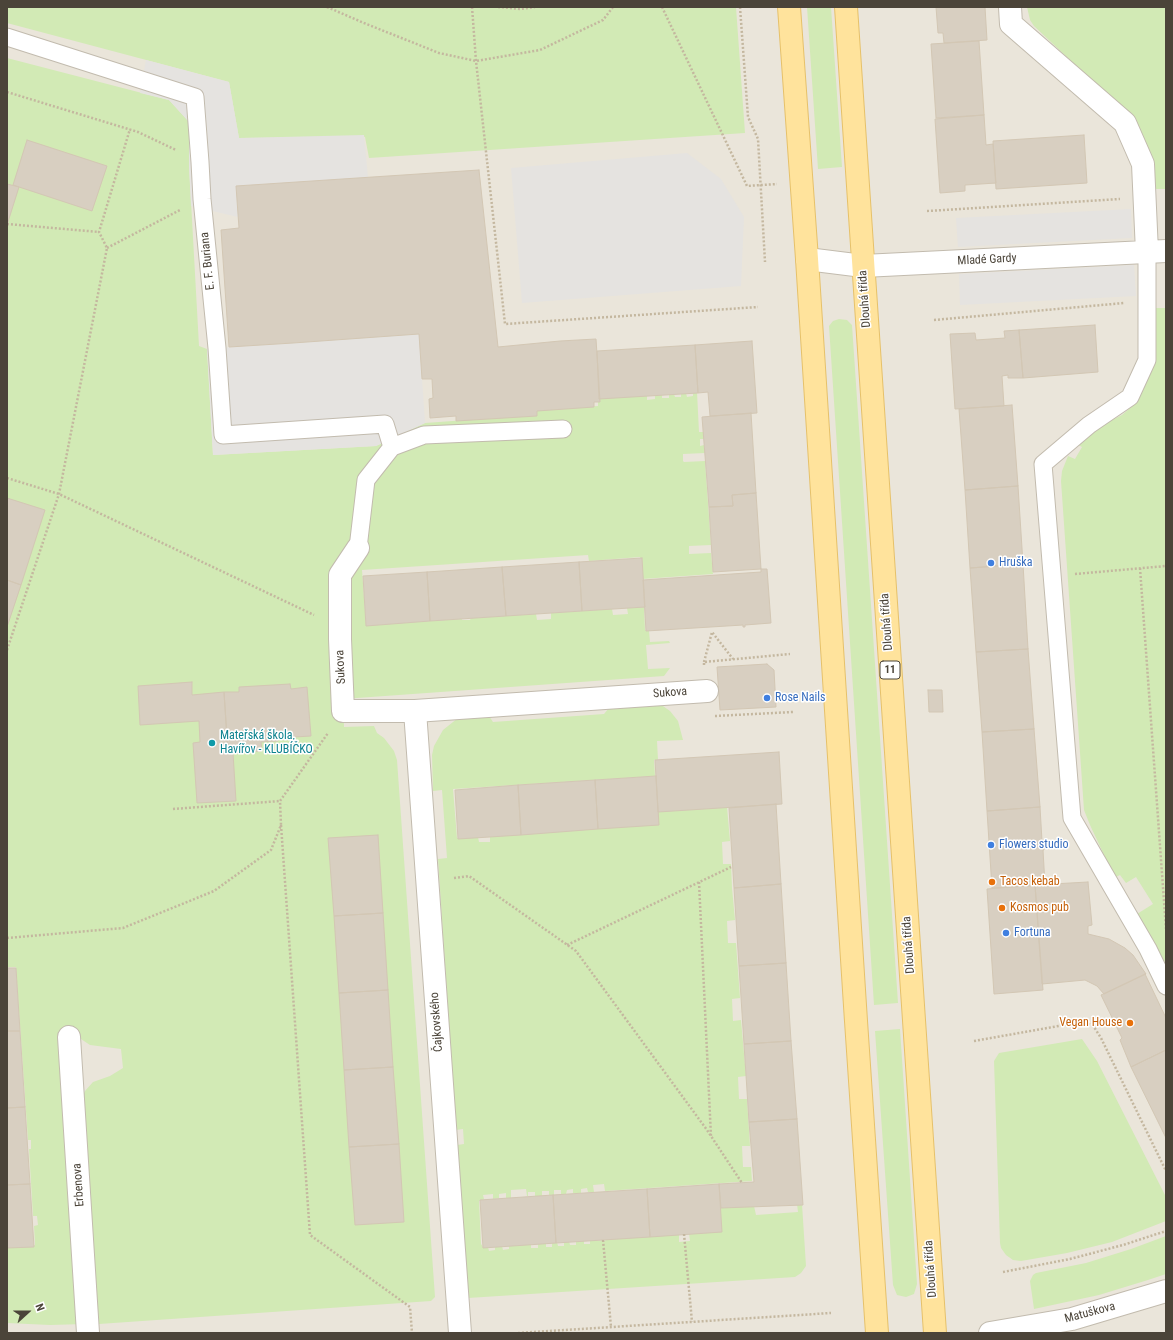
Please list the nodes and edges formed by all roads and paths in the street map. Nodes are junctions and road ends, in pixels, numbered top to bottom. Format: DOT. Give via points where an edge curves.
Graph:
graph roads {
  1 [pos="329,7"];
  2 [pos="472,7"];
  3 [pos="498,7"];
  4 [pos="535,7"];
  5 [pos="613,7"];
  6 [pos="662,7"];
  7 [pos="740,7"];
  8 [pos="789,7"];
  9 [pos="846,7"];
  10 [pos="1010,7"];
  11 [pos="7,37"];
  12 [pos="476,61"];
  13 [pos="7,92"];
  14 [pos="130,129"];
  15 [pos="200,162"];
  16 [pos="783,184"];
  17 [pos="760,185"];
  18 [pos="1145,198"];
  19 [pos="202,199"];
  20 [pos="927,211"];
  21 [pos="7,224"];
  22 [pos="99,232"];
  23 [pos="107,248"];
  24 [pos="1156,252"];
  25 [pos="807,259"];
  26 [pos="765,262"];
  27 [pos="863,266"];
  28 [pos="1147,301"];
  29 [pos="758,307"];
  30 [pos="934,320"];
  31 [pos="563,429"];
  32 [pos="392,447"];
  33 [pos="7,478"];
  34 [pos="59,494"];
  35 [pos="358,548"];
  36 [pos="1166,566"];
  37 [pos="1140,568"];
  38 [pos="1052,576"];
  39 [pos="340,639"];
  40 [pos="7,650"];
  41 [pos="790,654"];
  42 [pos="733,659"];
  43 [pos="716,661"];
  44 [pos="704,662"];
  45 [pos="707,691"];
  46 [pos="415,711"];
  47 [pos="343,712"];
  48 [pos="793,712"];
  49 [pos="720,716"];
  50 [pos="280,801"];
  51 [pos="173,809"];
  52 [pos="281,824"];
  53 [pos="731,866"];
  54 [pos="427,882"];
  55 [pos="699,882"];
  56 [pos="1166,929"];
  57 [pos="7,938"];
  58 [pos="567,945"];
  59 [pos="1166,986"];
  60 [pos="69,1037"];
  61 [pos="974,1041"];
  62 [pos="711,1137"];
  63 [pos="1166,1171"];
  64 [pos="742,1183"];
  65 [pos="1166,1231"];
  66 [pos="684,1234"];
  67 [pos="603,1240"];
  68 [pos="1004,1272"];
  69 [pos="1166,1291"];
  70 [pos="831,1313"];
  71 [pos="692,1322"];
  72 [pos="611,1327"];
  73 [pos="88,1333"];
  74 [pos="412,1333"];
  75 [pos="460,1333"];
  76 [pos="518,1333"];
  77 [pos="878,1333"];
  78 [pos="935,1333"];
  79 [pos="990,1333"];
  1 -- 12 [label="path" via="439,53"];
  2 -- 12 [label="path"];
  3 -- 4 [label="path"];
  5 -- 12 [label="path" via="603,20 540,50"];
  6 -- 17 [label="path" via="747,186"];
  7 -- 17 [label="path" via="748,117 758,139"];
  8 -- 25 [label="main road"];
  9 -- 27 [label="main road, Dlouhá třída / 11"];
  10 -- 18 [label="street" via="1011,24 1125,123 1143,164"];
  11 -- 15 [label="lane, E. F. Buriana" via="195,97"];
  12 -- 29 [label="path" via="505,324"];
  13 -- 14 [label="path"];
  14 -- 15 [label="path"];
  14 -- 22 [label="path"];
  15 -- 19 [label="lane, E. F. Buriana"];
  16 -- 17 [label="path"];
  17 -- 26 [label="path"];
  18 -- 20 [label="path"];
  18 -- 24 [label="street"];
  19 -- 23 [label="path"];
  19 -- 32 [label="lane, E. F. Buriana" via="223,435 386,424"];
  21 -- 22 [label="path"];
  22 -- 23 [label="path"];
  23 -- 34 [label="path"];
  24 -- 27 [label="street, Mladé Gardy"];
  24 -- 28 [label="lane"];
  25 -- 27 [label="street, Mladé Gardy"];
  25 -- 77 [label="main road"];
  27 -- 78 [label="main road, Dlouhá třída / 11"];
  28 -- 30 [label="path"];
  28 -- 38 [label="lane" via="1146,360 1130,397 1090,425 1043,464"];
  31 -- 32 [label="lane" via="424,435"];
  32 -- 35 [label="lane, Sukova" via="366,480"];
  33 -- 34 [label="path"];
  34 -- 39 [label="path" via="313,614"];
  34 -- 40 [label="path"];
  35 -- 39 [label="street, Sukova" via="340,575"];
  36 -- 37 [label="path"];
  37 -- 38 [label="path"];
  37 -- 56 [label="path"];
  38 -- 59 [label="lane" via="1072,818 1148,948"];
  39 -- 47 [label="street, Sukova"];
  41 -- 42 [label="path"];
  42 -- 43 [label="path"];
  42 -- 44 [label="path" via="712,632"];
  45 -- 46 [label="street, Sukova"];
  46 -- 47 [label="street, Sukova"];
  46 -- 54 [label="street, Čajkovského"];
  47 -- 50 [label="path"];
  48 -- 49 [label="path"];
  50 -- 51 [label="path"];
  50 -- 52 [label="path"];
  52 -- 57 [label="path" via="271,850 214,891 179,906 123,928"];
  52 -- 74 [label="path" via="310,1235 410,1307"];
  53 -- 55 [label="path"];
  54 -- 58 [label="path" via="469,876"];
  54 -- 75 [label="street, Čajkovského"];
  55 -- 58 [label="path"];
  55 -- 62 [label="path"];
  58 -- 62 [label="path" via="576,951"];
  60 -- 73 [label="street, Erbenova"];
  61 -- 63 [label="path" via="1081,1022 1094,1027"];
  62 -- 64 [label="path"];
  65 -- 68 [label="path" via="1070,1259"];
  66 -- 71 [label="path"];
  67 -- 72 [label="path"];
  69 -- 79 [label="street, Matuškova" via="1072,1319"];
  70 -- 71 [label="path"];
  71 -- 72 [label="path"];
  72 -- 76 [label="path"];
}
